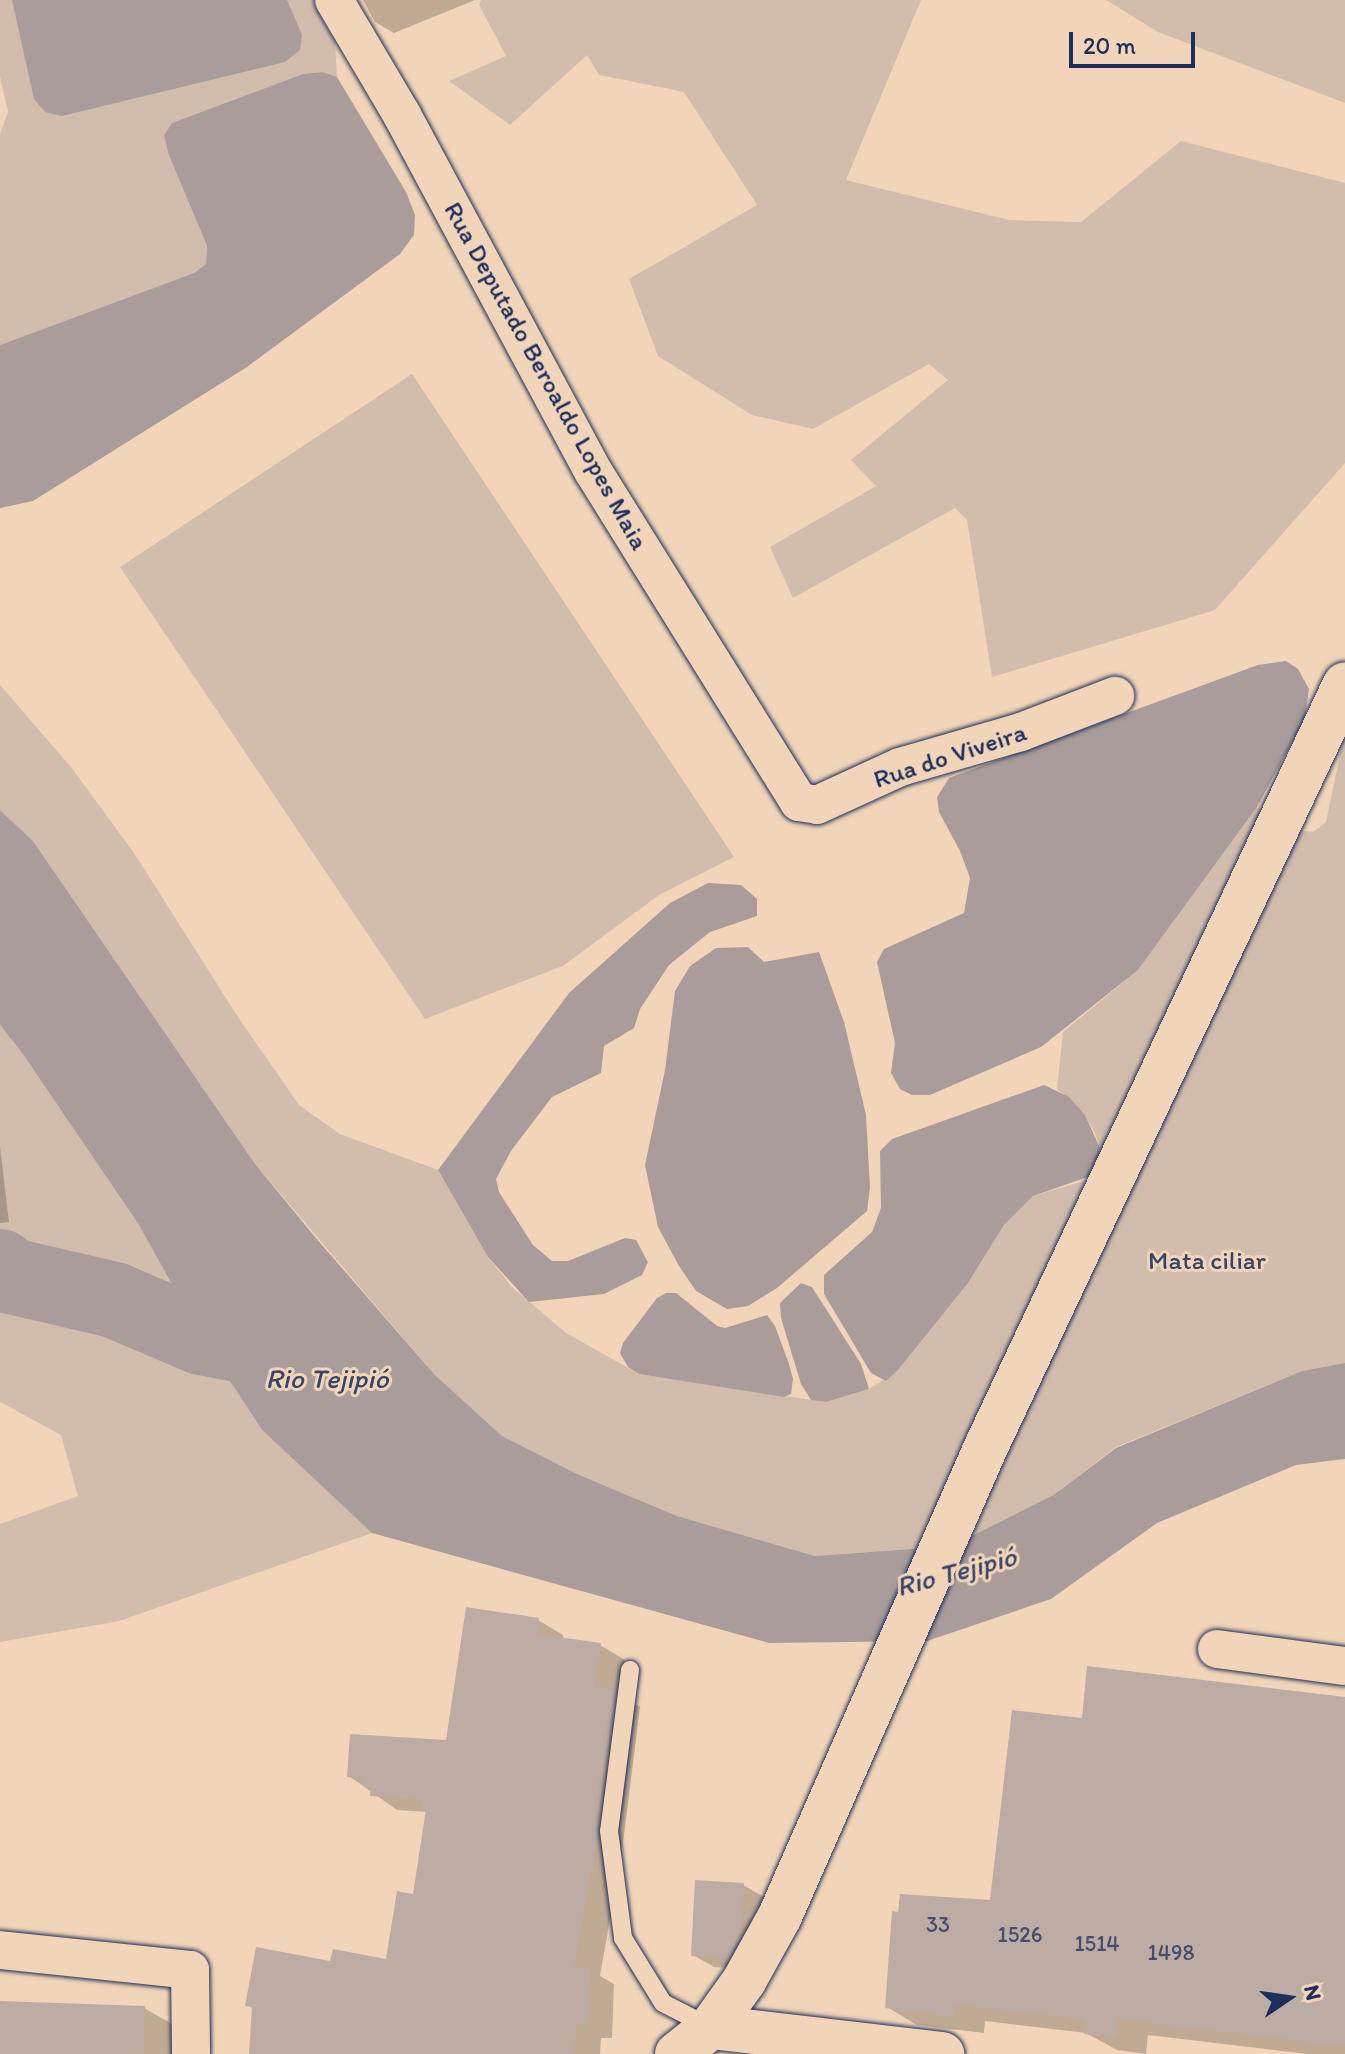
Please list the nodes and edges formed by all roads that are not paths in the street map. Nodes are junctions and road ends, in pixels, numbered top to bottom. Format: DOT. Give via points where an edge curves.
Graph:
graph roads {
  1 [pos="334,0"];
  2 [pos="1345,684"];
  3 [pos="1115,696"];
  4 [pos="790,789"];
  5 [pos="1217,1649"];
  6 [pos="1345,1666"];
  7 [pos="630,1670"];
  8 [pos="0,1950"];
  9 [pos="711,2027"];
  10 [pos="191,2054"];
  11 [pos="677,2054"];
  12 [pos="942,2054"];
  1 -- 4 [label="street, Rua Deputado Beroaldo Lopes Maia" via="402,115 593,471"];
  2 -- 9 [label="main road" via="985,1449 780,1916"];
  3 -- 4 [label="street, Rua do Viveira" via="1021,732 900,767 817,805 805,806"];
  5 -- 6 [label="street"];
  7 -- 9 [label="lane" via="609,1831 623,1938 663,2003"];
  8 -- 10 [label="street" via="190,1970"];
  9 -- 11 [label="main road"];
  9 -- 12 [label="main road"];
}
